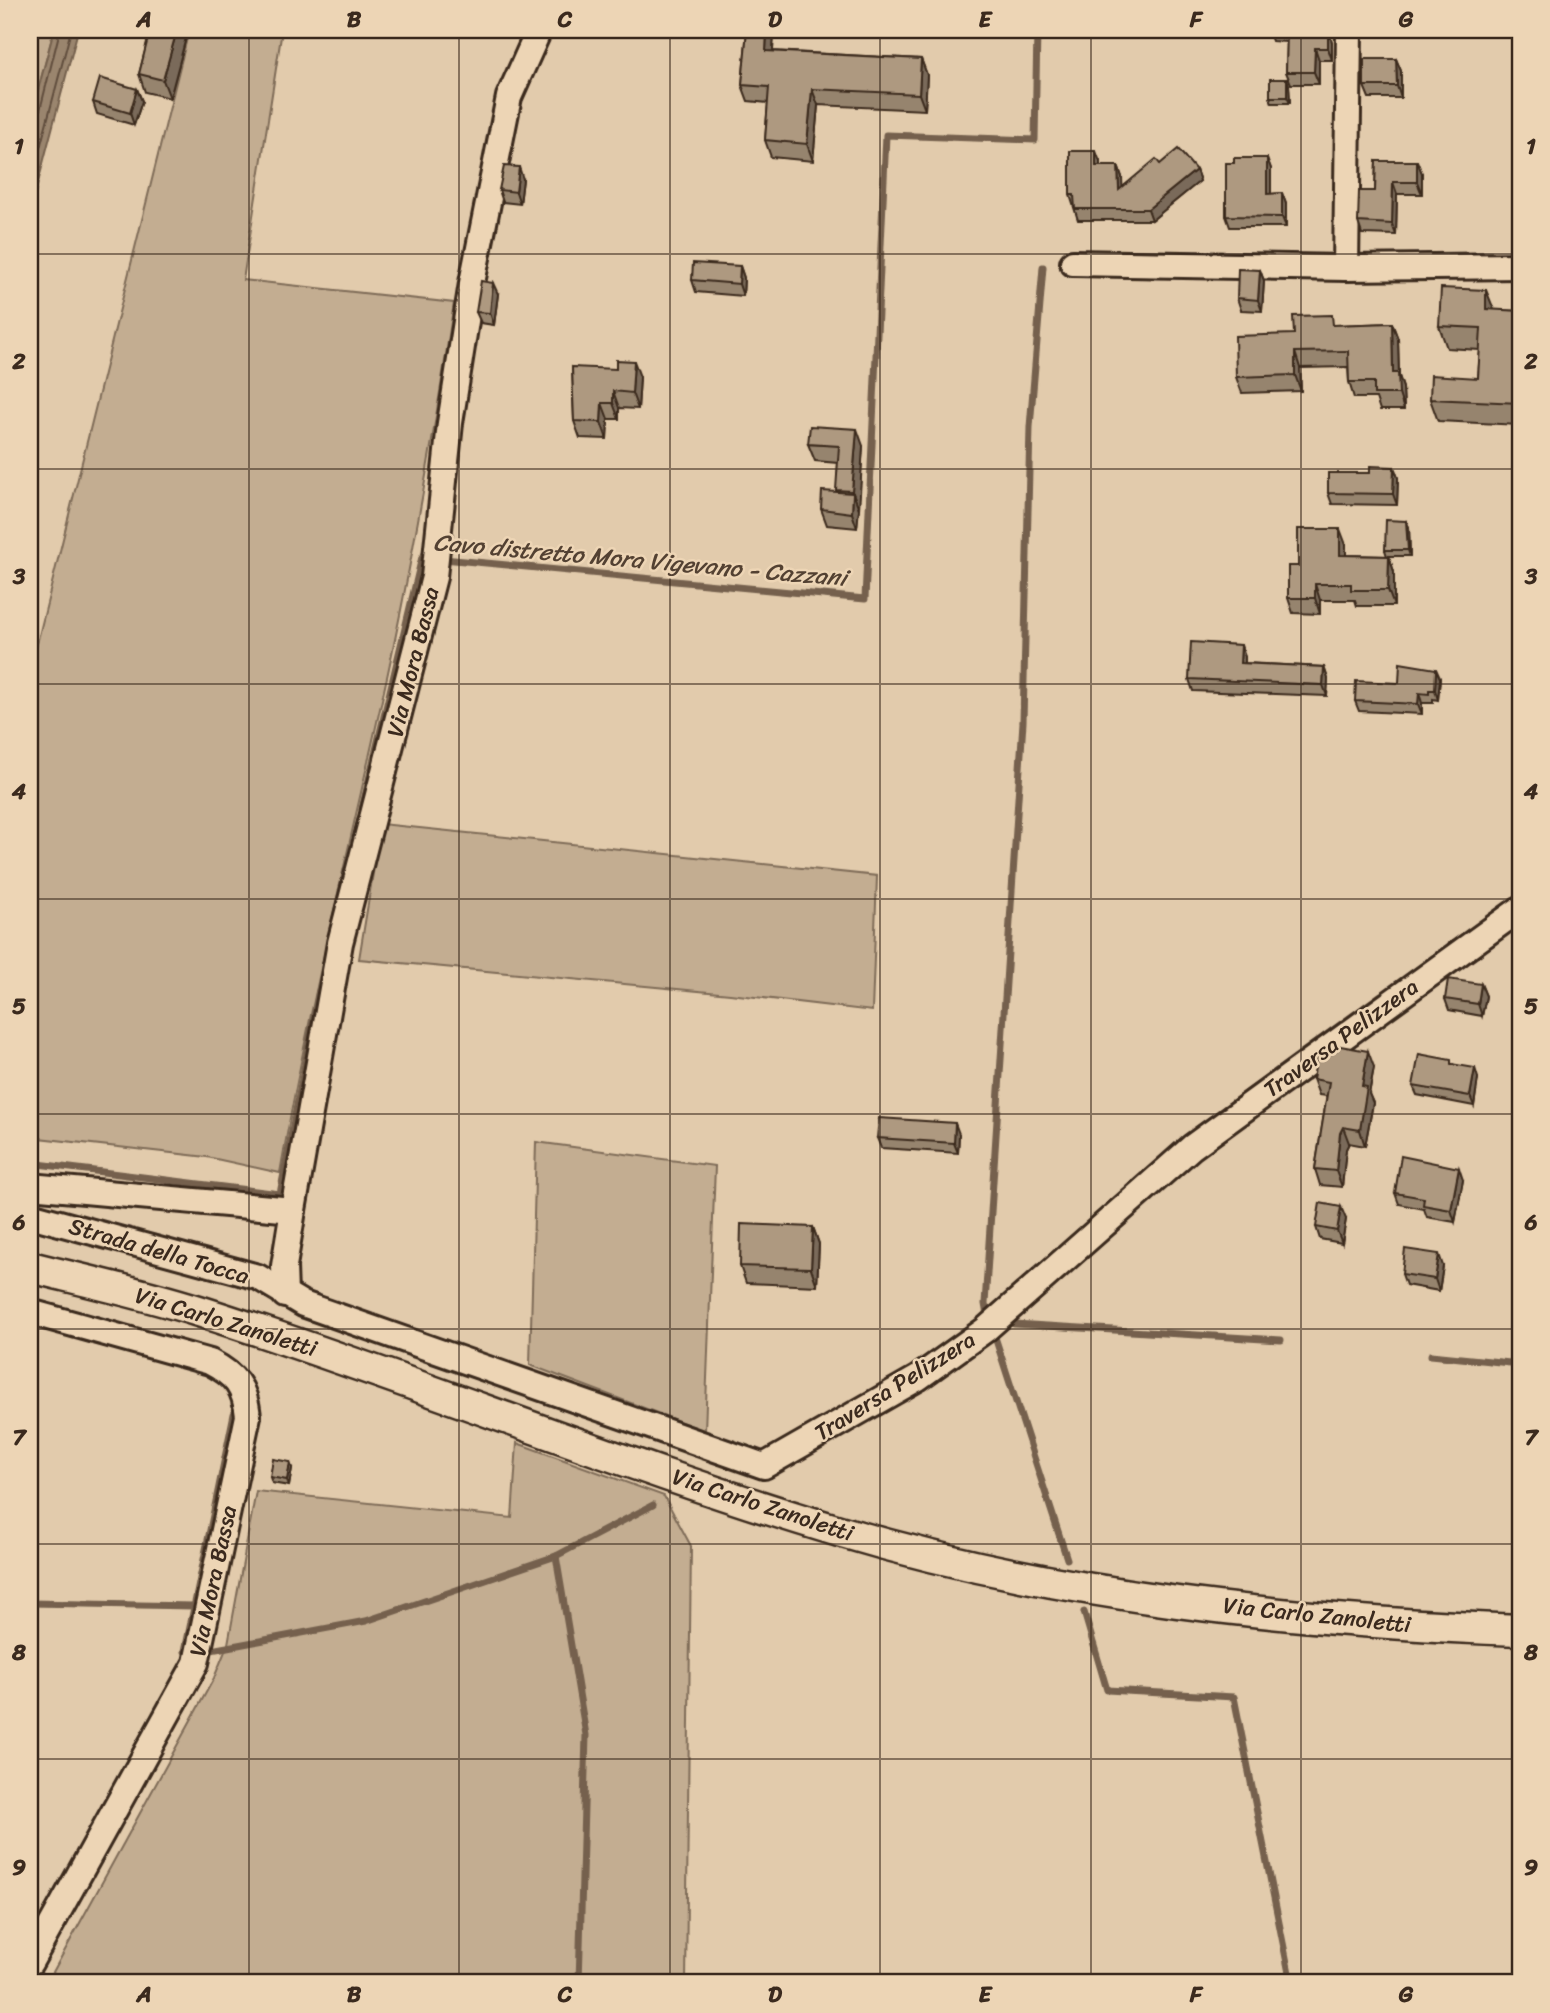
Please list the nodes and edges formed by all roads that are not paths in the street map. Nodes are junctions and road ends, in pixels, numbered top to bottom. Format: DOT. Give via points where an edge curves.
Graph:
graph roads {
  1 [pos="538,30"];
  2 [pos="1349,30"];
  3 [pos="1073,263"];
  4 [pos="1520,266"];
  5 [pos="1346,268"];
  6 [pos="1520,909"];
  7 [pos="30,1186"];
  8 [pos="293,1210"];
  9 [pos="30,1215"];
  10 [pos="30,1266"];
  11 [pos="285,1295"];
  12 [pos="30,1312"];
  13 [pos="1520,1630"];
  14 [pos="30,1963"];
  1 -- 8 [label="street, Via Mora Bassa" via="509,97 471,283 436,558 400,720 340,943"];
  2 -- 5 [label="street"];
  3 -- 5 [label="street"];
  4 -- 5 [label="street"];
  6 -- 11 [label="street, Traversa Pelizzera" via="1192,1147 985,1331 918,1378 764,1466"];
  7 -- 8 [label="street, Strada della Tocca"];
  8 -- 11 [label="street, Via Mora Bassa" via="284,1266"];
  9 -- 11 [label="street, Strada della Tocca" via="258,1278"];
  10 -- 13 [label="main road, Via Carlo Zanoletti" via="197,1310 840,1532 958,1563 1224,1606 1426,1626"];
  12 -- 14 [label="street, Via Mora Bassa" via="210,1362 234,1376 246,1394 248,1416 198,1651"];
}
